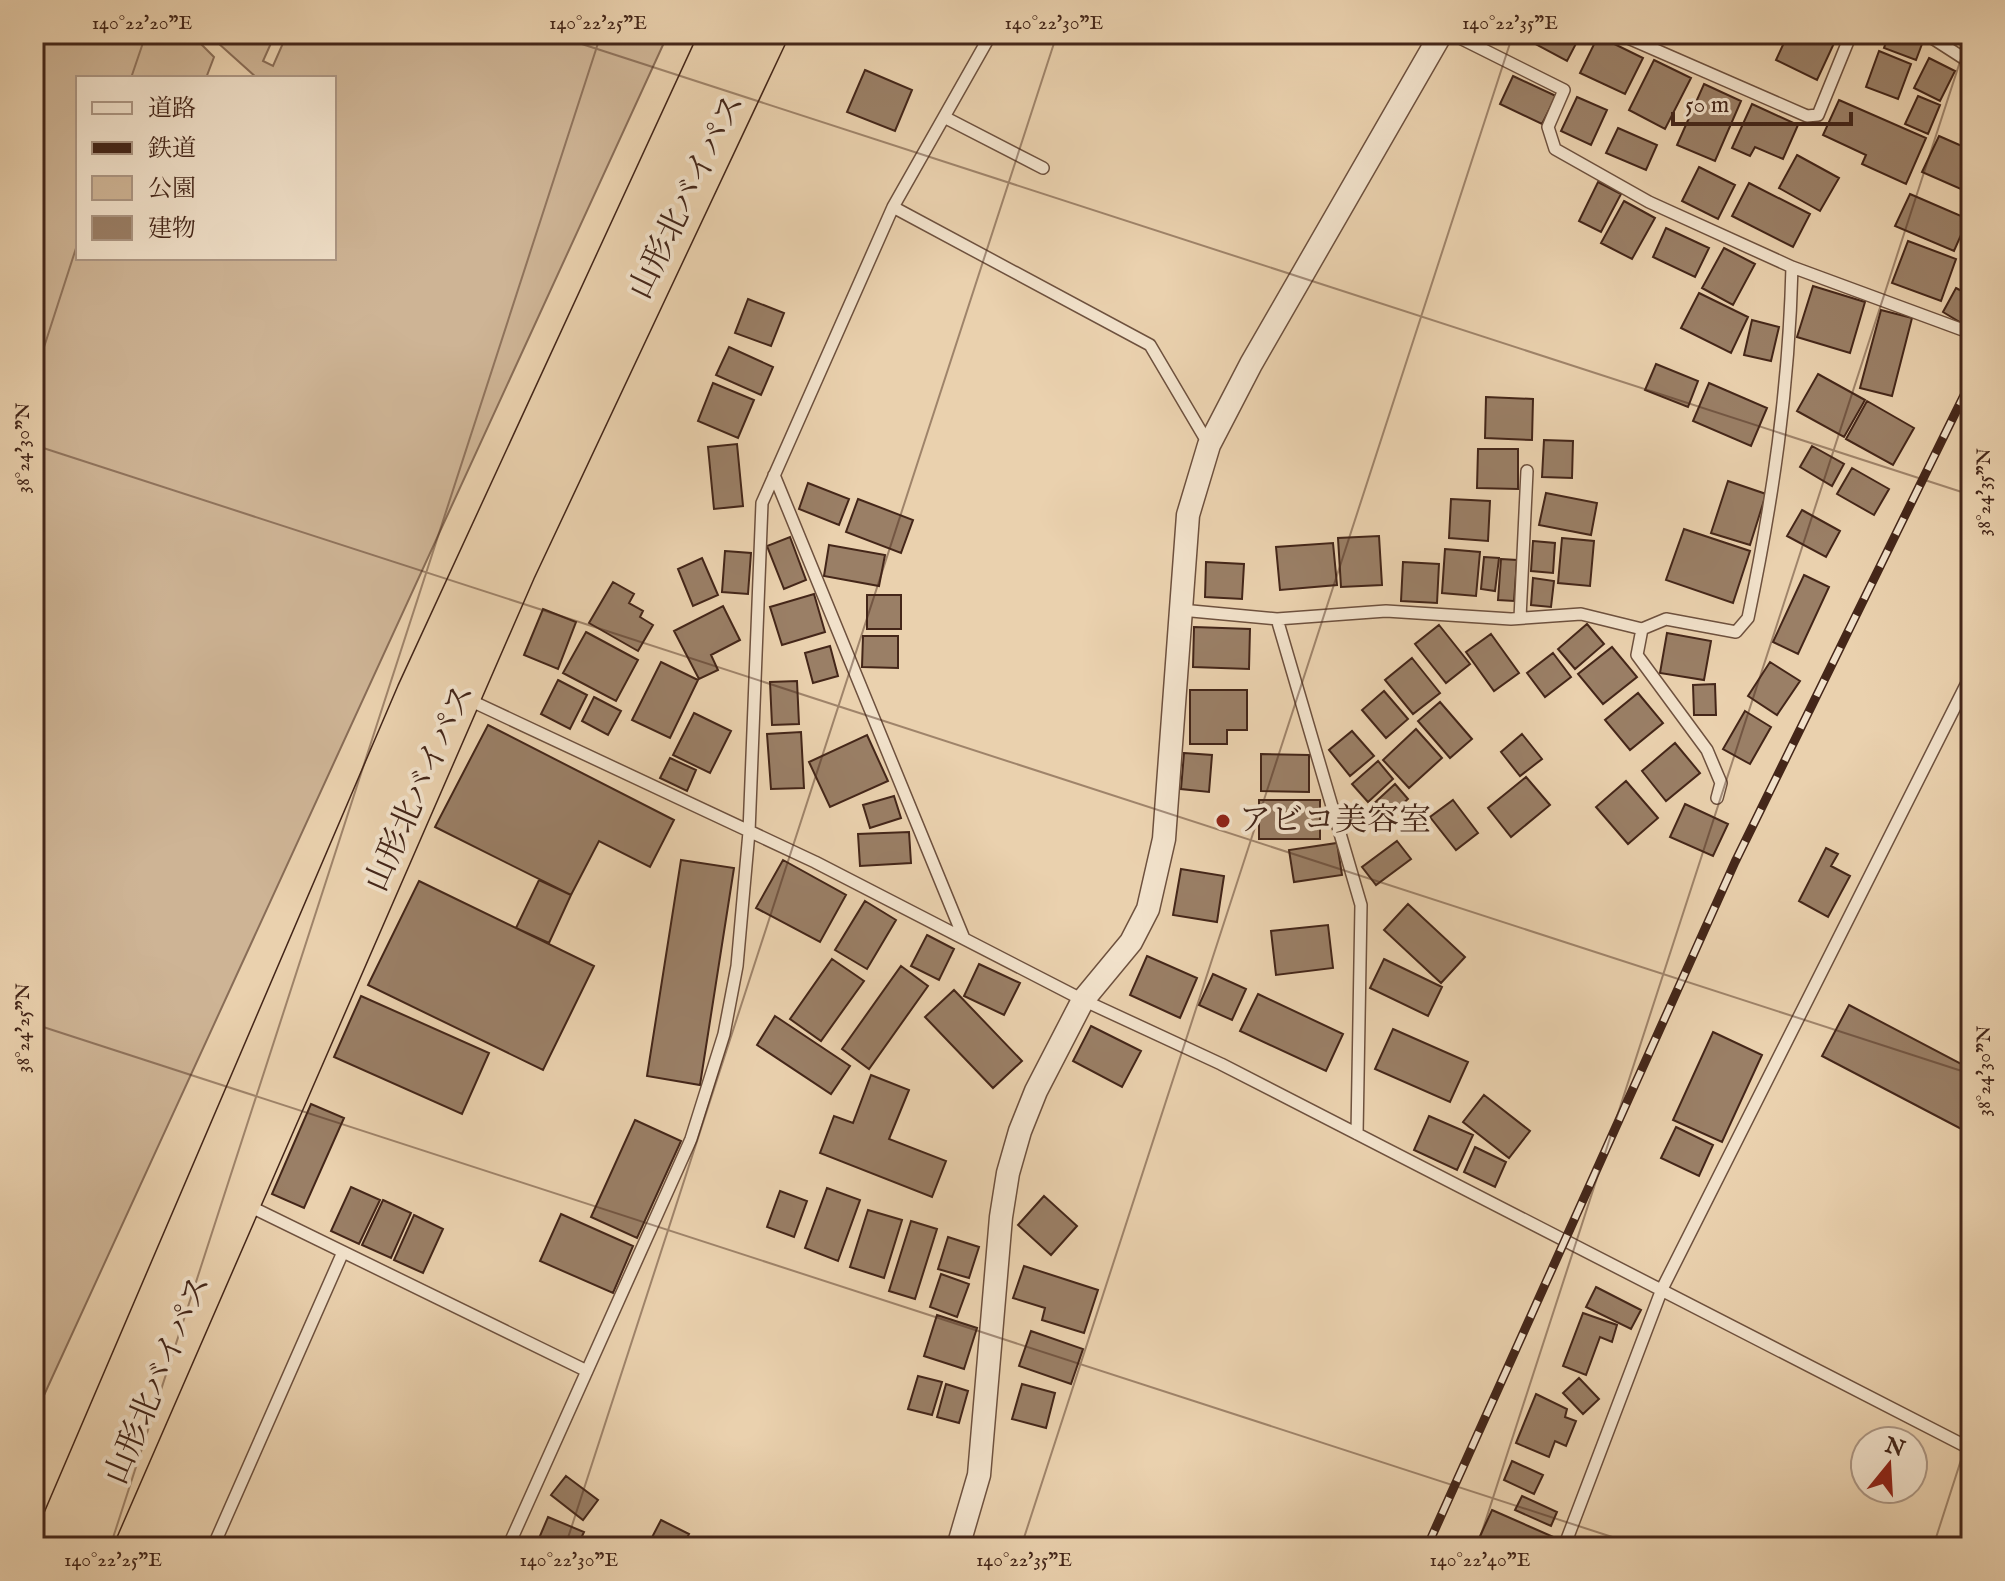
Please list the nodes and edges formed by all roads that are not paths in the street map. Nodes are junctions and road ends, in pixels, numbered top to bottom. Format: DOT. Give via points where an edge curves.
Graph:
graph roads {
  1 [pos="722,34"];
  2 [pos="766,34"];
  3 [pos="991,34"];
  4 [pos="1441,34"];
  5 [pos="1452,34"];
  6 [pos="1619,34"];
  7 [pos="1851,34"];
  8 [pos="1926,34"];
  9 [pos="1971,63"];
  10 [pos="944,117"];
  11 [pos="1043,168"];
  12 [pos="893,207"];
  13 [pos="1792,267"];
  14 [pos="1971,333"];
  15 [pos="1209,445"];
  16 [pos="1527,471"];
  17 [pos="774,475"];
  18 [pos="1181,610"];
  19 [pos="1520,618"];
  20 [pos="1277,619"];
  21 [pos="1642,629"];
  22 [pos="1971,675"];
  23 [pos="462,696"];
  24 [pos="1717,798"];
  25 [pos="749,832"];
  26 [pos="963,936"];
  27 [pos="1083,1000"];
  28 [pos="1357,1134"];
  29 [pos="238,1201"];
  30 [pos="343,1252"];
  31 [pos="1662,1289"];
  32 [pos="587,1371"];
  33 [pos="1971,1449"];
  34 [pos="53,1547"];
  35 [pos="89,1547"];
  36 [pos="213,1547"];
  37 [pos="508,1547"];
  38 [pos="958,1547"];
  39 [pos="1564,1547"];
  1 -- 34 [label="highway, 山形北バイパス" via="418,694"];
  2 -- 23 [label="highway, 山形北バイパス" via="602,377"];
  3 -- 10 [label="lane"];
  4 -- 15 [label="street"];
  5 -- 13 [label="lane" via="1564,90 1548,127 1555,149 1649,202"];
  6 -- 7 [label="lane" via="1807,116 1818,115"];
  8 -- 9 [label="lane"];
  10 -- 11 [label="lane"];
  10 -- 12 [label="lane"];
  12 -- 15 [label="lane" via="1150,345"];
  12 -- 17 [label="lane"];
  13 -- 14 [label="lane"];
  13 -- 21 [label="lane" via="1790,358 1773,501 1748,618 1736,632 1666,619"];
  15 -- 18 [label="street" via="1188,515"];
  16 -- 19 [label="lane"];
  17 -- 25 [label="lane" via="762,503"];
  17 -- 26 [label="lane"];
  18 -- 20 [label="lane"];
  18 -- 27 [label="street" via="1164,839 1148,909 1131,942"];
  19 -- 20 [label="lane" via="1386,611"];
  19 -- 21 [label="lane" via="1581,614"];
  20 -- 28 [label="lane" via="1361,905"];
  21 -- 24 [label="lane" via="1637,655 1707,750 1721,783"];
  22 -- 31 [label="lane"];
  23 -- 25 [label="lane"];
  23 -- 29 [label="highway, 山形北バイパス"];
  25 -- 26 [label="lane"];
  25 -- 32 [label="lane" via="737,966 724,1034 691,1139"];
  26 -- 27 [label="lane"];
  27 -- 28 [label="lane"];
  27 -- 38 [label="street" via="1036,1091 1008,1173 979,1475"];
  28 -- 31 [label="lane"];
  29 -- 30 [label="lane"];
  29 -- 35 [label="highway, 山形北バイパス"];
  30 -- 32 [label="lane"];
  30 -- 36 [label="lane"];
  31 -- 33 [label="lane"];
  31 -- 39 [label="lane"];
  32 -- 37 [label="lane"];
}
